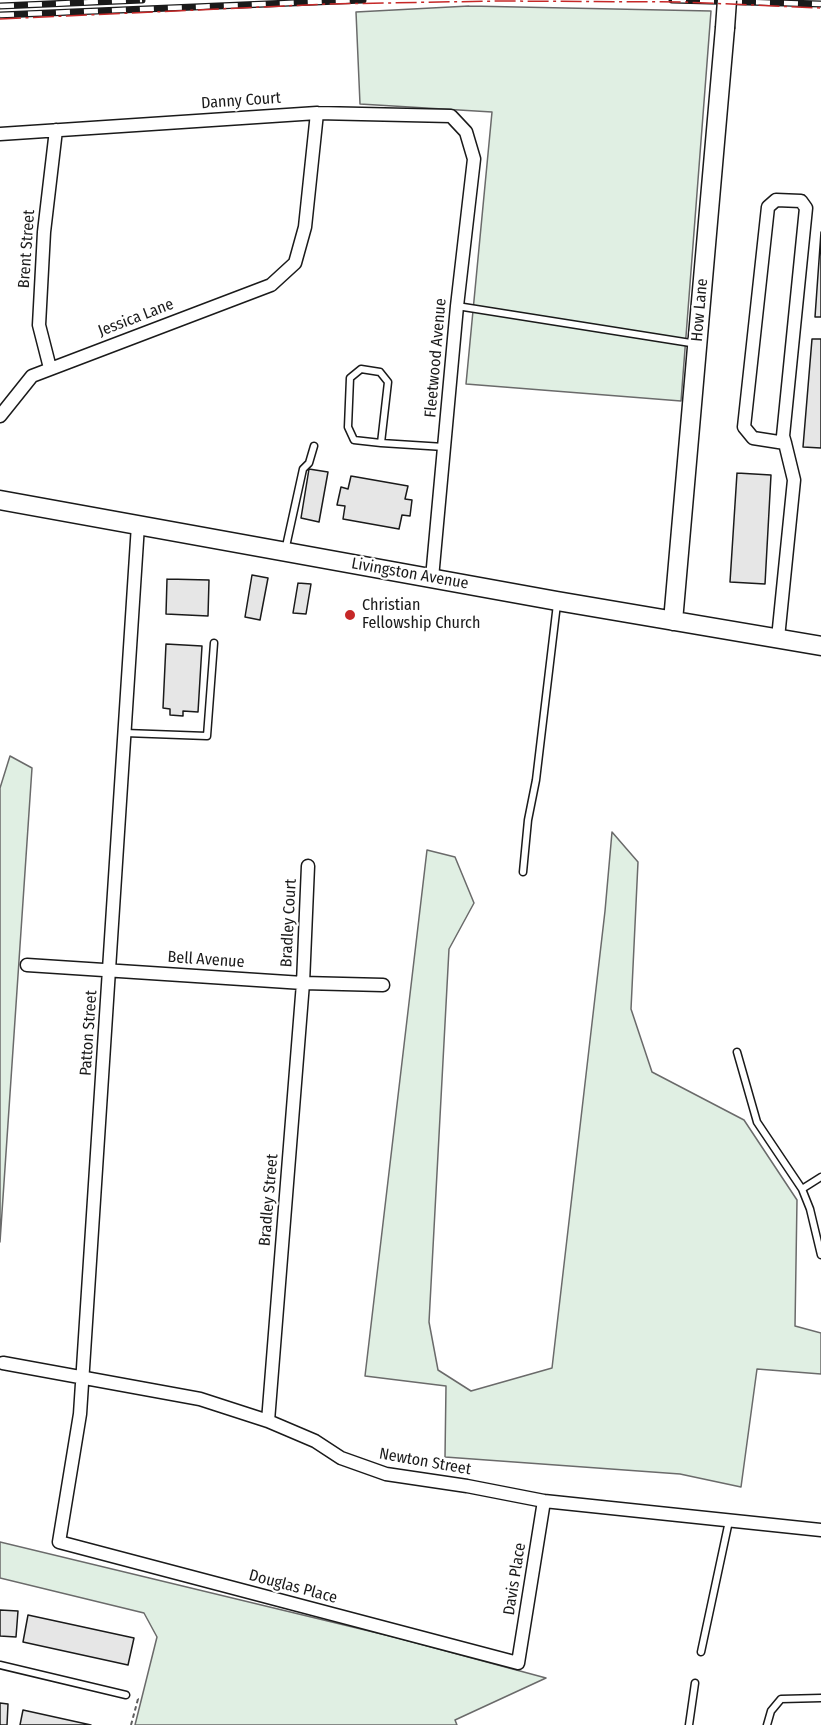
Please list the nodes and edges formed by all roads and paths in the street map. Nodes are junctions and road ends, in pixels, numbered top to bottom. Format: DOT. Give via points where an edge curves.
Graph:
graph roads {
  1 [pos="727,0"];
  2 [pos="317,113"];
  3 [pos="56,130"];
  4 [pos="0,134"];
  5 [pos="469,142"];
  6 [pos="457,306"];
  7 [pos="697,344"];
  8 [pos="50,368"];
  9 [pos="0,416"];
  10 [pos="381,443"];
  11 [pos="785,443"];
  12 [pos="314,446"];
  13 [pos="445,447"];
  14 [pos="0,500"];
  15 [pos="138,525"];
  16 [pos="285,551"];
  17 [pos="432,578"];
  18 [pos="557,601"];
  19 [pos="673,621"];
  20 [pos="778,639"];
  21 [pos="214,643"];
  22 [pos="821,646"];
  23 [pos="125,733"];
  24 [pos="308,866"];
  25 [pos="523,872"];
  26 [pos="27,965"];
  27 [pos="110,971"];
  28 [pos="303,982"];
  29 [pos="383,985"];
  30 [pos="737,1052"];
  31 [pos="821,1177"];
  32 [pos="802,1189"];
  33 [pos="821,1255"];
  34 [pos="3,1363"];
  35 [pos="83,1377"];
  36 [pos="268,1421"];
  37 [pos="544,1501"];
  38 [pos="729,1520"];
  39 [pos="821,1530"];
  40 [pos="59,1542"];
  41 [pos="701,1652"];
  42 [pos="518,1663"];
  43 [pos="0,1665"];
  44 [pos="695,1683"];
  45 [pos="126,1695"];
  46 [pos="821,1698"];
  47 [pos="131,1725"];
  48 [pos="689,1725"];
  49 [pos="767,1725"];
  1 -- 7 [label="main road, How Lane, bridge"];
  2 -- 3 [label="street, Danny Court"];
  2 -- 5 [label="street, Danny Court" via="451,116 466,132"];
  2 -- 8 [label="street, Jessica Lane" via="305,227 295,263 271,285"];
  3 -- 4 [label="street, Danny Court"];
  3 -- 8 [label="street, Brent Street" via="44,232 39,325"];
  5 -- 6 [label="street, Fleetwood Avenue" via="474,159"];
  6 -- 7 [label="lane"];
  6 -- 13 [label="street, Fleetwood Avenue"];
  7 -- 19 [label="main road, How Lane"];
  8 -- 9 [label="street, Jessica Lane" via="32,376"];
  10 -- 10 [label="lane" via="388,382 380,372 361,369 350,378 348,428 354,440"];
  10 -- 13 [label="lane"];
  11 -- 11 [label="street" via="806,208 801,201 776,200 768,207 744,427 753,438"];
  11 -- 20 [label="street" via="794,480"];
  12 -- 16 [label="lane" via="303,469"];
  13 -- 17 [label="street, Fleetwood Avenue"];
  14 -- 15 [label="main road, Livingston Avenue"];
  15 -- 16 [label="main road, Livingston Avenue"];
  15 -- 23 [label="street, Patton Street"];
  16 -- 17 [label="main road, Livingston Avenue"];
  17 -- 18 [label="main road, Livingston Avenue"];
  18 -- 19 [label="main road, Livingston Avenue"];
  18 -- 25 [label="lane"];
  19 -- 20 [label="main road, Livingston Avenue"];
  20 -- 22 [label="main road, Livingston Avenue"];
  21 -- 23 [label="lane" via="207,736"];
  23 -- 27 [label="street, Patton Street"];
  24 -- 28 [label="street, Bradley Court"];
  26 -- 27 [label="street, Bell Avenue"];
  27 -- 28 [label="street, Bell Avenue"];
  27 -- 35 [label="street, Patton Street"];
  28 -- 29 [label="street, Bell Avenue"];
  28 -- 36 [label="street, Bradley Street"];
  30 -- 32 [label="lane" via="757,1122"];
  31 -- 32 [label="lane"];
  32 -- 33 [label="lane"];
  34 -- 35 [label="street, Newton Street"];
  35 -- 36 [label="street, Newton Street" via="200,1399"];
  35 -- 40 [label="street, Patton Street"];
  36 -- 37 [label="street, Newton Street" via="315,1441 341,1458 386,1474"];
  37 -- 38 [label="street, Newton Street"];
  37 -- 42 [label="street, Davis Place"];
  38 -- 39 [label="street, Newton Street"];
  38 -- 41 [label="lane"];
  40 -- 42 [label="street, Douglas Place"];
  43 -- 45 [label="lane"];
  44 -- 48 [label="lane"];
  45 -- 47 [label="path" via="138,1699"];
  46 -- 49 [label="lane" via="781,1699 771,1711"];
}
